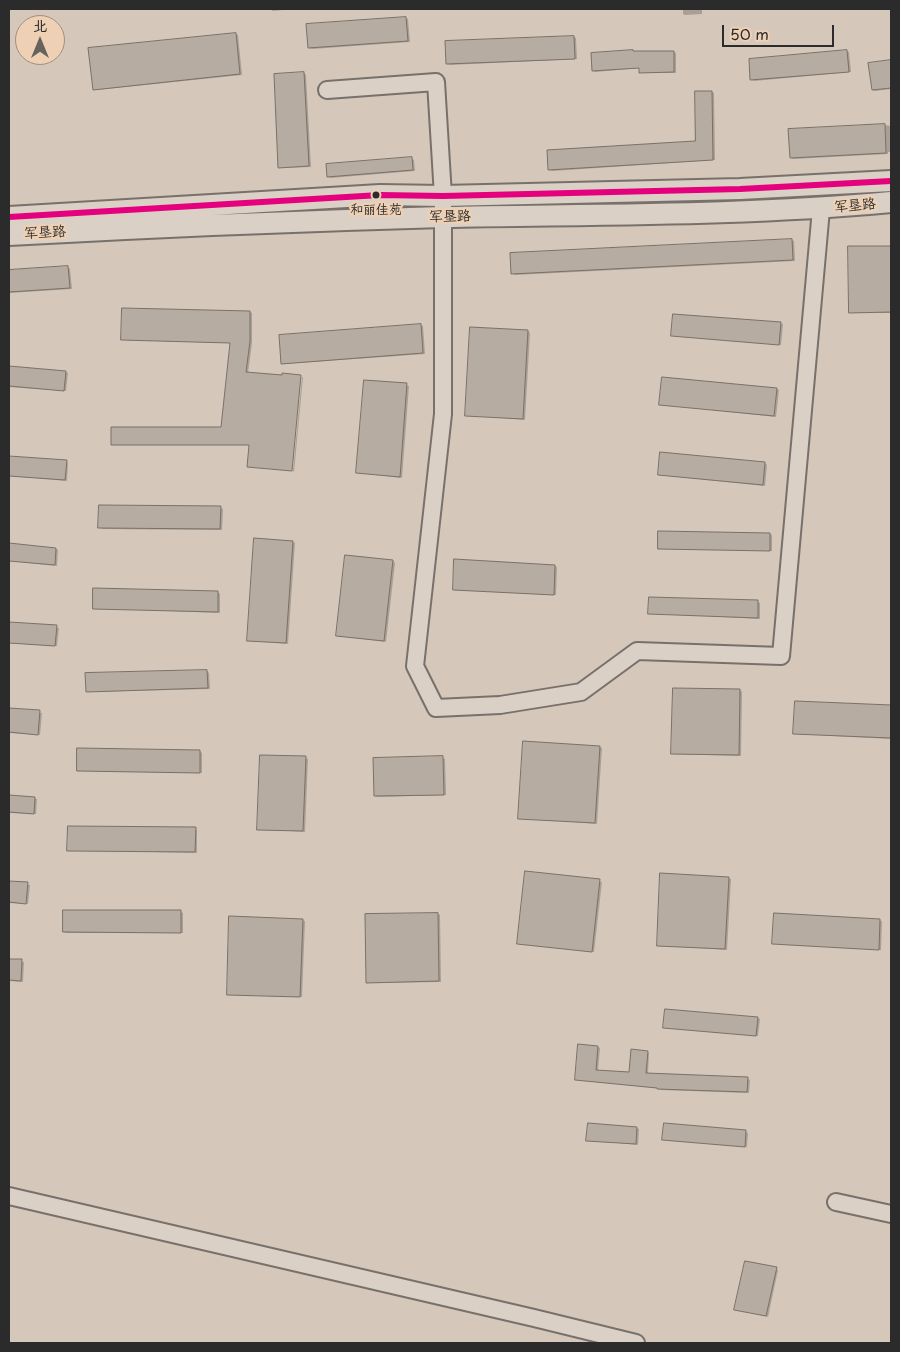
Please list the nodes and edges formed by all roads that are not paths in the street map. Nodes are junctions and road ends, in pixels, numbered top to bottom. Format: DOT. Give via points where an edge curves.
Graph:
graph roads {
  1 [pos="327,90"];
  2 [pos="891,182"];
  3 [pos="443,196"];
  4 [pos="891,202"];
  5 [pos="821,209"];
  6 [pos="9,217"];
  7 [pos="443,217"];
  8 [pos="9,236"];
  9 [pos="9,1196"];
  10 [pos="836,1202"];
  11 [pos="891,1214"];
  12 [pos="636,1343"];
  1 -- 3 [label="street" via="436,82"];
  2 -- 3 [label="street, 军垦路" via="740,190"];
  3 -- 6 [label="street, 军垦路" via="380,195"];
  3 -- 7 [label="street"];
  4 -- 5 [label="street, 军垦路"];
  5 -- 7 [label="street, 军垦路"];
  5 -- 7 [label="street" via="781,656 637,651 581,692 500,705 436,708 415,666 443,414"];
  7 -- 8 [label="street, 军垦路"];
  9 -- 12 [label="street"];
  10 -- 11 [label="street"];
}
